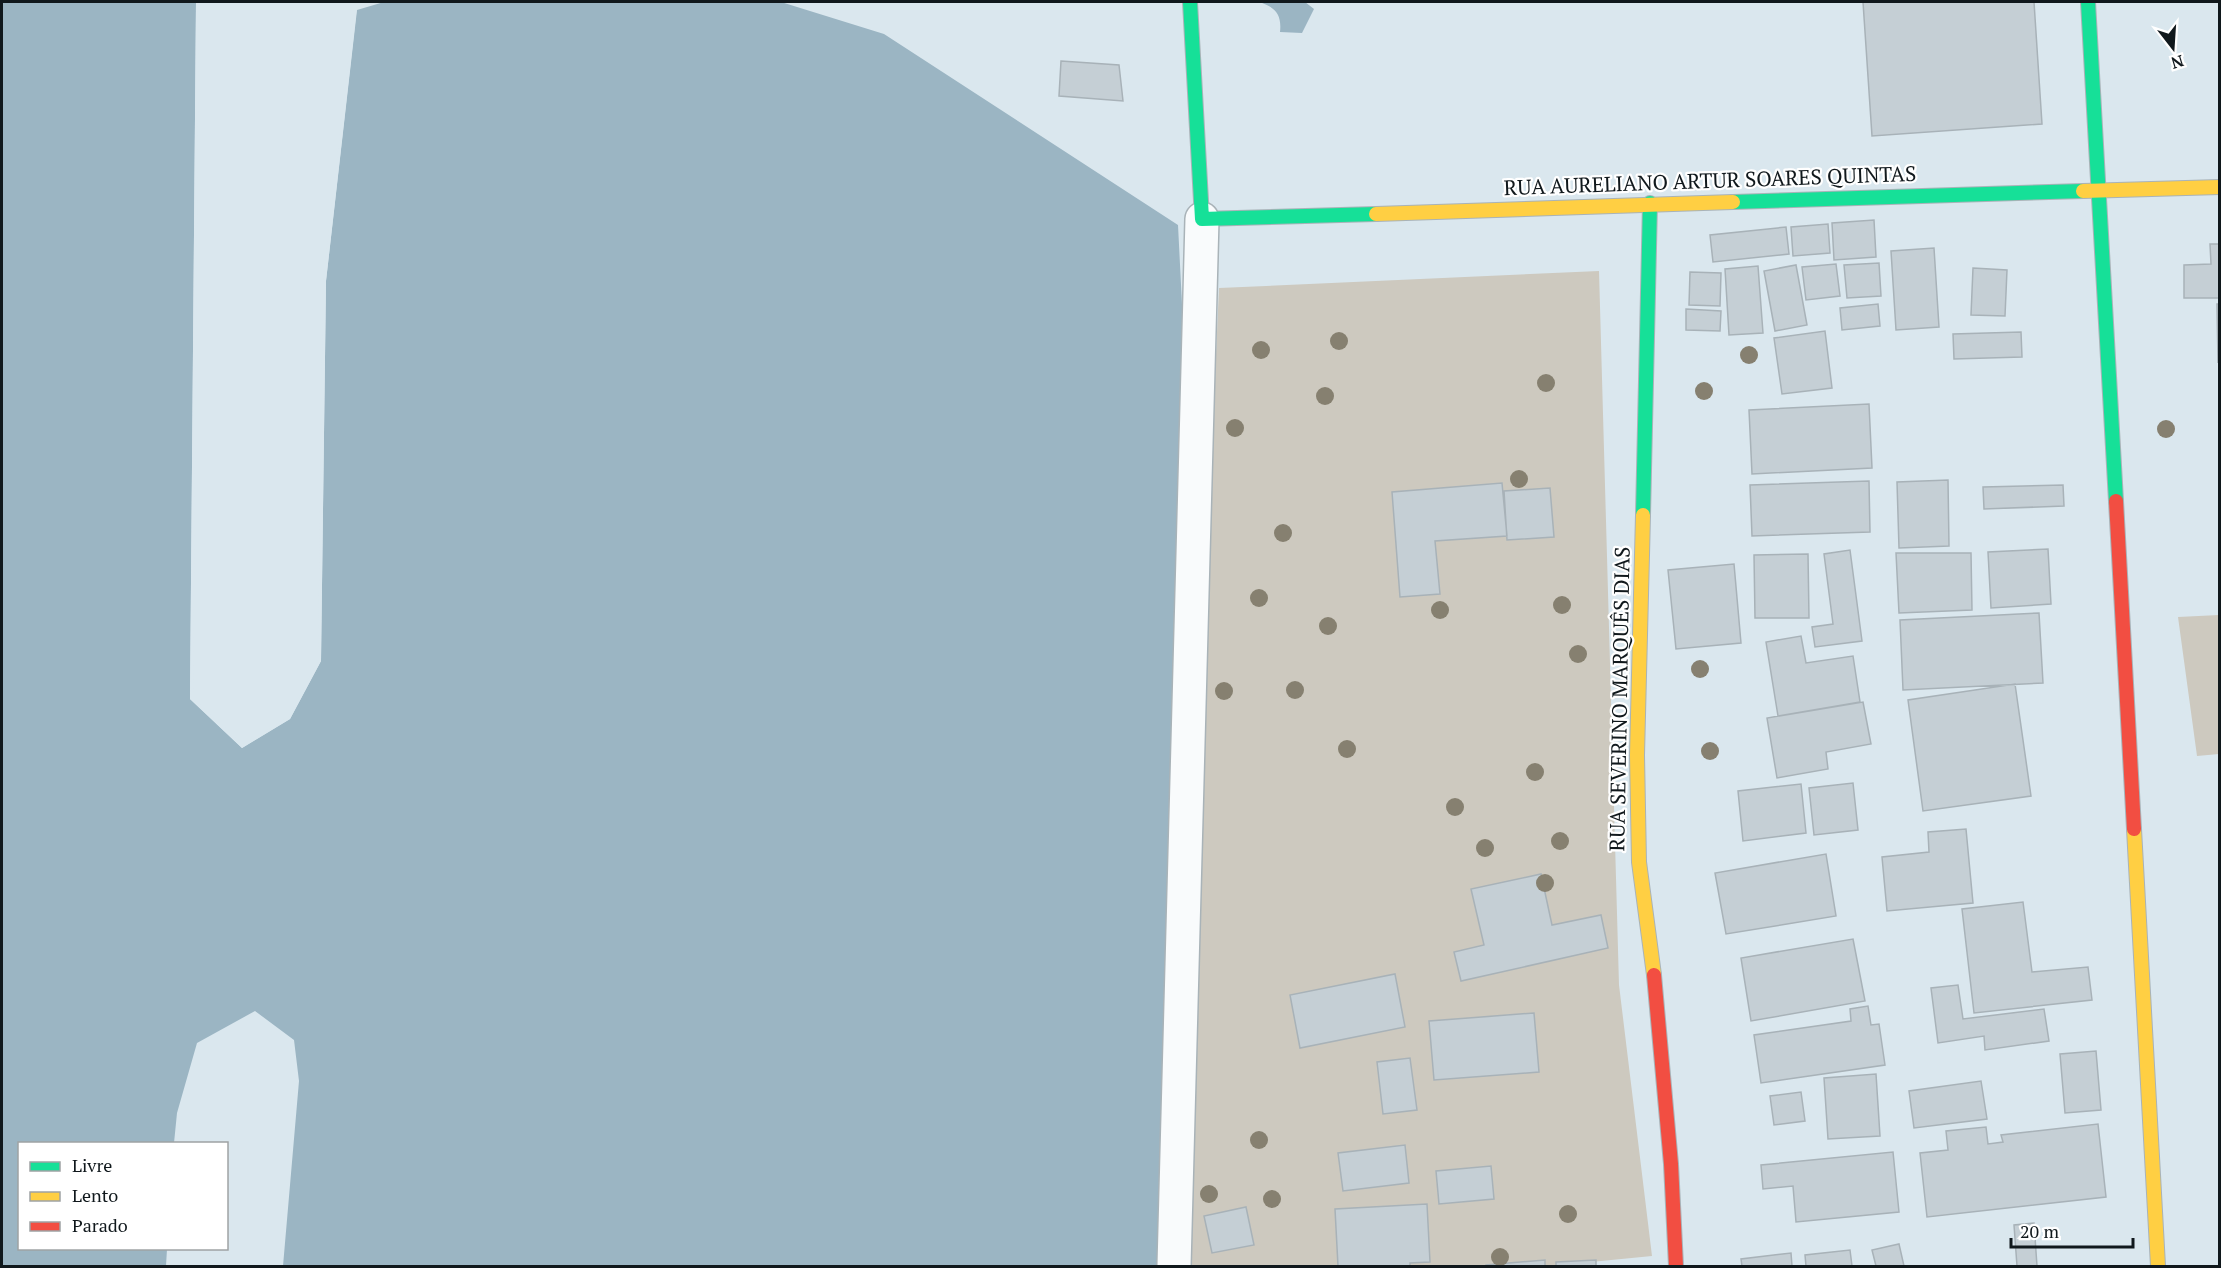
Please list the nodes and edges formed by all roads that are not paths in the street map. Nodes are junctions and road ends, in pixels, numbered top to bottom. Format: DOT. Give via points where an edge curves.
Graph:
graph roads {
  1 [pos="1190,2"];
  2 [pos="2088,2"];
  3 [pos="2220,187"];
  4 [pos="2098,193"];
  5 [pos="1650,203"];
  6 [pos="1202,219"];
  7 [pos="1174,1266"];
  8 [pos="1676,1266"];
  9 [pos="2158,1266"];
  1 -- 6 [label="street"];
  2 -- 4 [label="street"];
  3 -- 4 [label="street, RUA AURELIANO ARTUR SOARES QUINTAS"];
  4 -- 5 [label="street, RUA AURELIANO ARTUR SOARES QUINTAS"];
  4 -- 9 [label="street"];
  5 -- 6 [label="street, RUA AURELIANO ARTUR SOARES QUINTAS"];
  5 -- 8 [label="street, RUA SEVERINO MARQUÊS DIAS" via="1637,755 1639,850 1671,1164"];
  6 -- 7 [label="street"];
}
